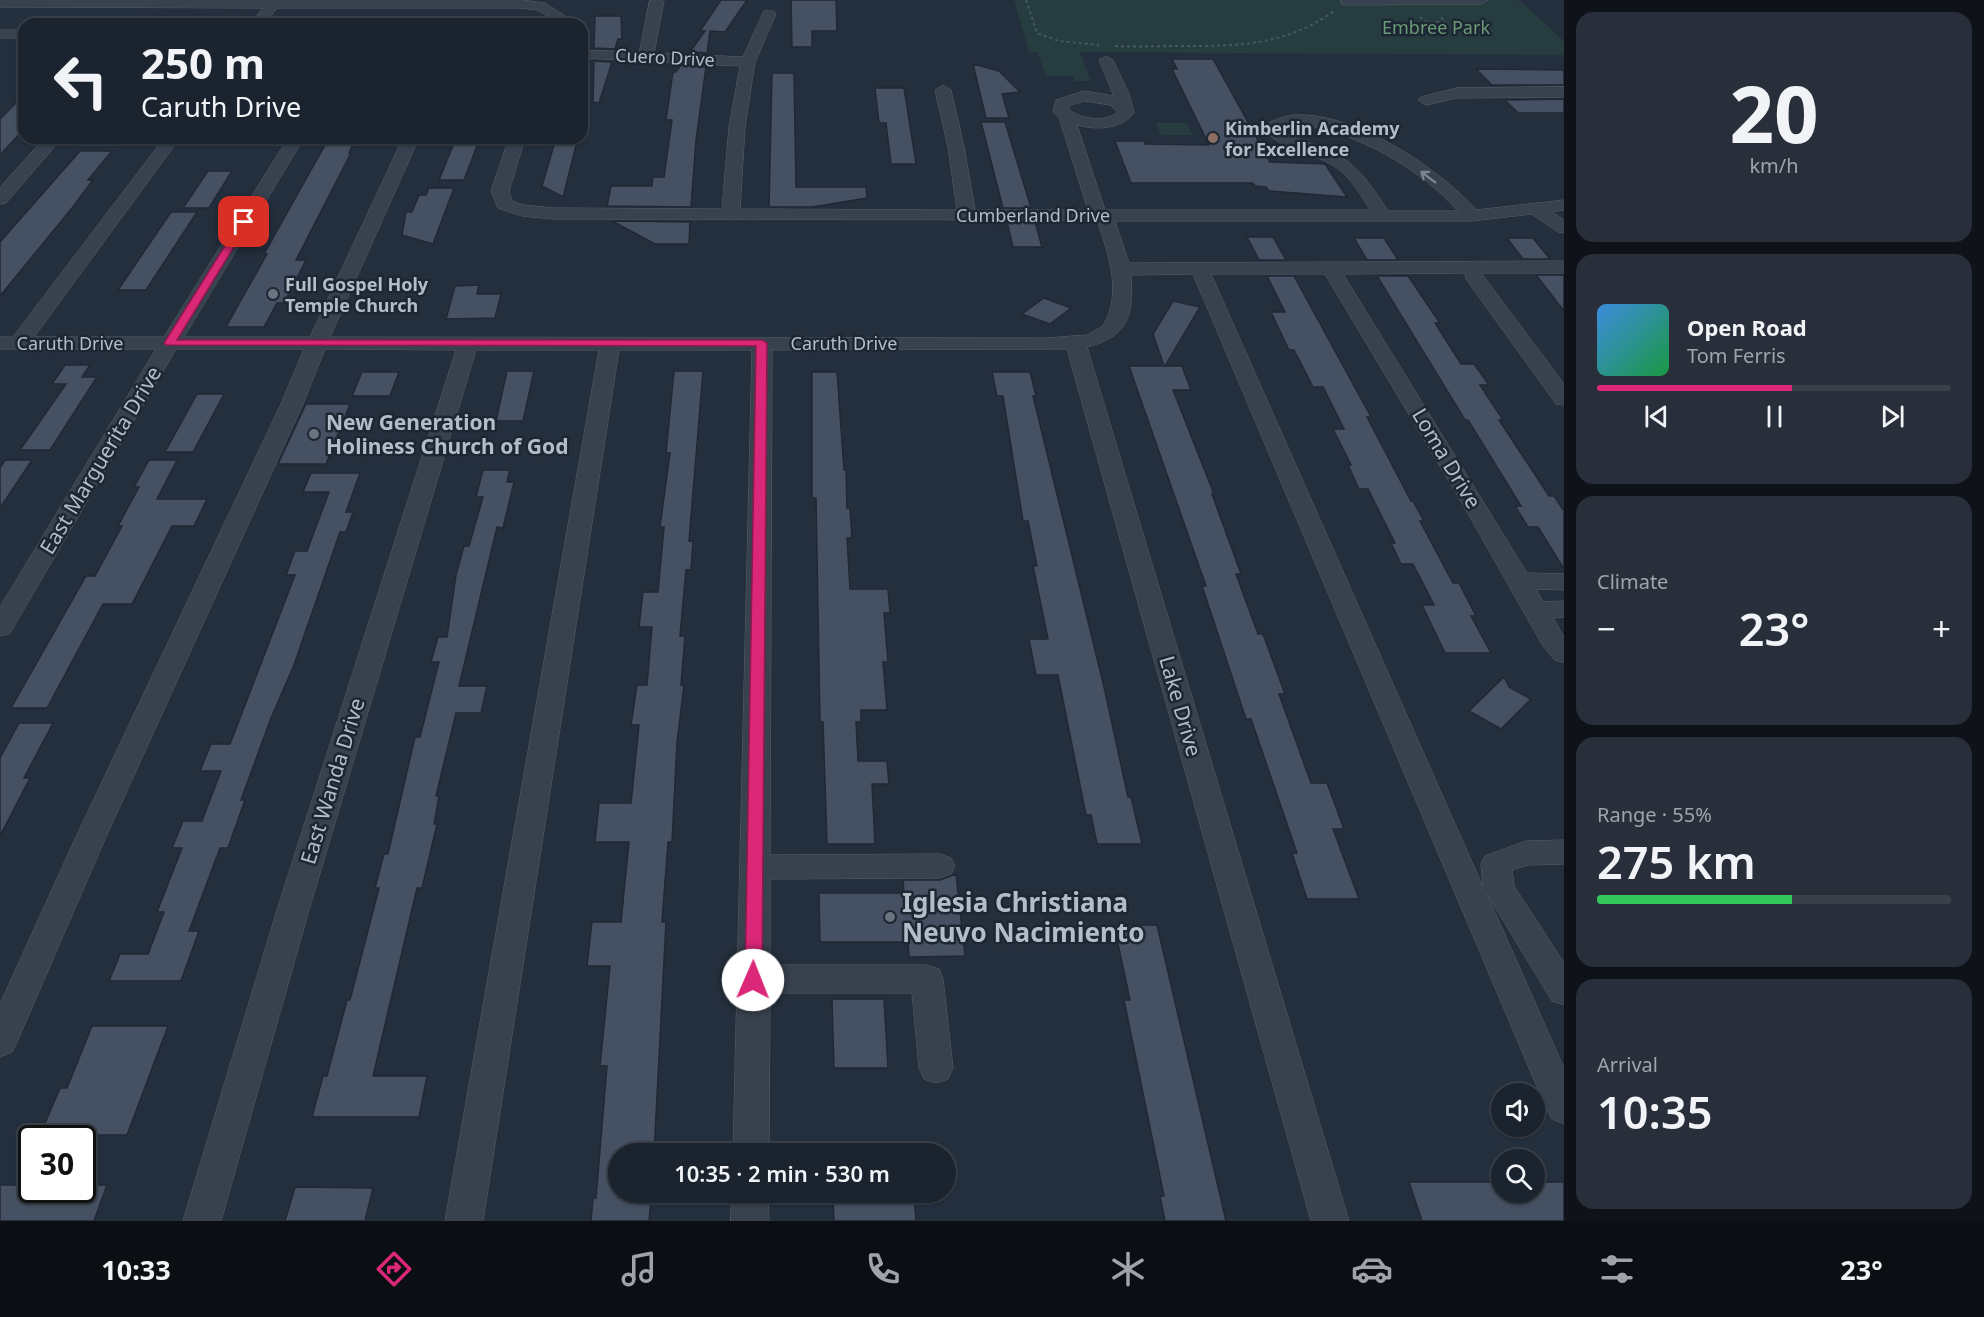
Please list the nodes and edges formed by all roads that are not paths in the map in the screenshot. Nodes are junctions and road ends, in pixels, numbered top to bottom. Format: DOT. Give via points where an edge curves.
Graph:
graph roads {
  1 [pos="657,0"];
  2 [pos="1481,0"];
  3 [pos="0,3"];
  4 [pos="174,3"];
  5 [pos="274,3"];
  6 [pos="1341,4"];
  7 [pos="372,6"];
  8 [pos="769,14"];
  9 [pos="161,17"];
  10 [pos="262,18"];
  11 [pos="561,18"];
  12 [pos="0,33"];
  13 [pos="18,34"];
  14 [pos="1106,50"];
  15 [pos="588,54"];
  16 [pos="646,56"];
  17 [pos="748,62"];
  18 [pos="943,90"];
  19 [pos="1564,92"];
  20 [pos="1426,100"];
  21 [pos="1119,112"];
  22 [pos="1065,116"];
  23 [pos="1074,143"];
  24 [pos="49,144"];
  25 [pos="167,144"];
  26 [pos="292,144"];
  27 [pos="408,144"];
  28 [pos="515,144"];
  29 [pos="1456,198"];
  30 [pos="0,199"];
  31 [pos="1564,205"];
  32 [pos="1377,208"];
  33 [pos="1535,208"];
  34 [pos="731,213"];
  35 [pos="967,215"];
  36 [pos="1101,215"];
  37 [pos="1472,216"];
  38 [pos="1564,228"];
  39 [pos="1564,267"];
  40 [pos="1120,269"];
  41 [pos="1333,272"];
  42 [pos="1202,275"];
  43 [pos="1473,275"];
  44 [pos="1075,342"];
  45 [pos="9,343"];
  46 [pos="170,343"];
  47 [pos="317,343"];
  48 [pos="468,343"];
  49 [pos="610,343"];
  50 [pos="762,343"];
  51 [pos="1564,399"];
  52 [pos="1519,581"];
  53 [pos="1564,582"];
  54 [pos="1564,609"];
  55 [pos="1535,610"];
  56 [pos="0,628"];
  57 [pos="1560,650"];
  58 [pos="1564,852"];
  59 [pos="940,866"];
  60 [pos="755,867"];
  61 [pos="753,980"];
  62 [pos="1564,991"];
  63 [pos="0,1042"];
  64 [pos="936,1068"];
  65 [pos="1564,1108"];
  66 [pos="751,1143"];
  67 [pos="750,1203"];
  68 [pos="202,1221"];
  69 [pos="464,1221"];
  70 [pos="750,1221"];
  71 [pos="1330,1221"];
  1 -- 16 [label="street"];
  2 -- 6 [label="street"];
  3 -- 4 [label="street"];
  4 -- 5 [label="street"];
  4 -- 9 [label="street"];
  5 -- 7 [label="street"];
  5 -- 10 [label="street"];
  7 -- 11 [label="street" via="470,9 522,4 540,6"];
  8 -- 17 [label="street"];
  12 -- 13 [label="street"];
  14 -- 21 [label="street" via="1121,94"];
  15 -- 16 [label="street, Cuero Drive"];
  16 -- 17 [label="street, Cuero Drive"];
  17 -- 34 [label="street" via="737,127"];
  18 -- 35 [label="street"];
  19 -- 20 [label="street" via="1457,93"];
  21 -- 22 [label="street" via="1084,122"];
  21 -- 22 [label="street" via="1105,98 1074,98 1061,103"];
  21 -- 23 [label="street"];
  22 -- 23 [label="street"];
  23 -- 36 [label="street"];
  24 -- 30 [label="street"];
  25 -- 45 [label="street"];
  26 -- 46 [label="street, East Marguerita Drive"];
  27 -- 47 [label="street"];
  28 -- 34 [label="street, Cumberland Drive" via="501,191 504,204 512,208 583,214"];
  29 -- 32 [label="street"];
  29 -- 32 [label="street, one-way" via="1386,147 1330,124 1293,118 1276,125 1275,132 1281,137 1346,167"];
  29 -- 37 [label="street"];
  31 -- 33 [label="street, Cumberland Drive"];
  32 -- 36 [label="street, Cumberland Drive" via="1330,216 1267,207 1184,216"];
  32 -- 37 [label="street, Cumberland Drive"];
  33 -- 37 [label="street, Cumberland Drive"];
  33 -- 38 [label="street"];
  34 -- 35 [label="street, Cumberland Drive"];
  35 -- 36 [label="street, Cumberland Drive"];
  36 -- 40 [label="street"];
  39 -- 40 [label="street"];
  40 -- 44 [label="street" via="1121,297 1114,324 1104,335"];
  41 -- 52 [label="street, Loma Drive"];
  42 -- 65 [label="street"];
  43 -- 51 [label="street"];
  44 -- 50 [label="street, Caruth Drive"];
  44 -- 71 [label="street, Lake Drive"];
  45 -- 46 [label="street, Caruth Drive"];
  46 -- 47 [label="street, Caruth Drive"];
  46 -- 56 [label="street, East Marguerita Drive"];
  47 -- 48 [label="street, Caruth Drive"];
  47 -- 63 [label="street"];
  48 -- 49 [label="street, Caruth Drive"];
  48 -- 68 [label="street, East Wanda Drive" via="293,910"];
  49 -- 50 [label="street, Caruth Drive"];
  49 -- 69 [label="street"];
  50 -- 60 [label="street"];
  52 -- 53 [label="street"];
  52 -- 55 [label="street, Loma Drive"];
  54 -- 55 [label="street"];
  55 -- 57 [label="street, Loma Drive"];
  58 -- 62 [label="street" via="1526,852 1496,864 1499,888"];
  59 -- 60 [label="street"];
  60 -- 61 [label="street"];
  61 -- 64 [label="street" via="927,979"];
  61 -- 66 [label="street"];
  67 -- 70 [label="street"];
}
